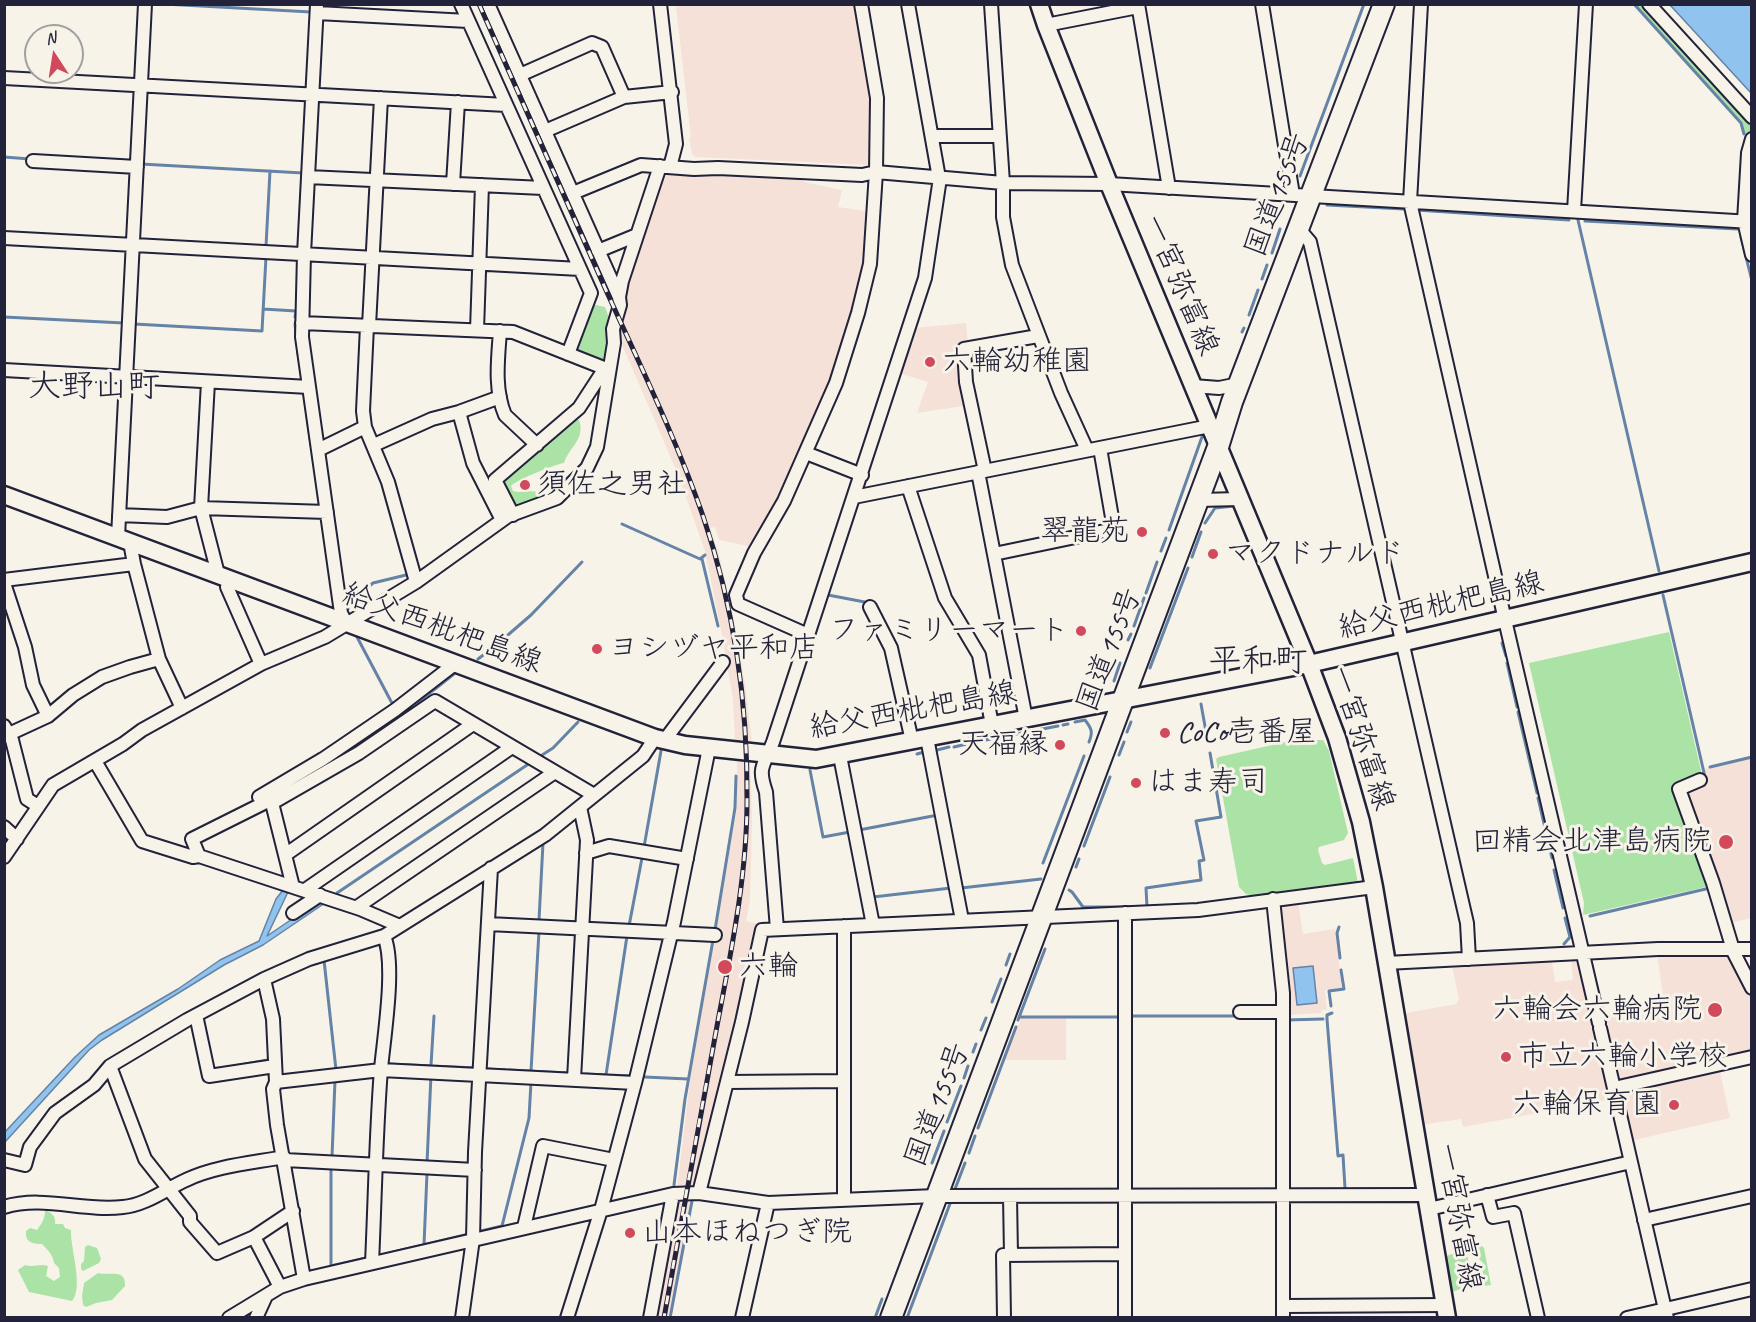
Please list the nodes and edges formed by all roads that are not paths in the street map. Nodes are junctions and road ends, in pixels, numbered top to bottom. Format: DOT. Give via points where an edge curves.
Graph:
graph roads {
  1 [pos="145,4"];
  2 [pos="461,4"];
  3 [pos="488,4"];
  4 [pos="660,4"];
  5 [pos="861,4"];
  6 [pos="908,4"];
  7 [pos="991,4"];
  8 [pos="1039,4"];
  9 [pos="1262,4"];
  10 [pos="1384,4"];
  11 [pos="1394,4"];
  12 [pos="1421,4"];
  13 [pos="1586,4"];
  14 [pos="1648,4"];
  15 [pos="1138,6"];
  16 [pos="317,9"];
  17 [pos="468,21"];
  18 [pos="1046,25"];
  19 [pos="1373,31"];
  20 [pos="520,75"];
  21 [pos="4,78"];
  22 [pos="141,85"];
  23 [pos="672,92"];
  24 [pos="313,94"];
  25 [pos="624,97"];
  26 [pos="381,98"];
  27 [pos="458,102"];
  28 [pos="506,105"];
  29 [pos="1752,117"];
  30 [pos="545,131"];
  31 [pos="932,136"];
  32 [pos="999,136"];
  33 [pos="1752,139"];
  34 [pos="33,161"];
  35 [pos="137,167"];
  36 [pos="665,167"];
  37 [pos="876,172"];
  38 [pos="308,177"];
  39 [pos="939,178"];
  40 [pos="376,180"];
  41 [pos="1003,183"];
  42 [pos="453,184"];
  43 [pos="1109,184"];
  44 [pos="482,185"];
  45 [pos="543,188"];
  46 [pos="1169,188"];
  47 [pos="573,194"];
  48 [pos="1301,195"];
  49 [pos="1410,202"];
  50 [pos="1574,211"];
  51 [pos="1748,222"];
  52 [pos="1298,228"];
  53 [pos="637,235"];
  54 [pos="4,238"];
  55 [pos="133,245"];
  56 [pos="598,251"];
  57 [pos="304,254"];
  58 [pos="1752,255"];
  59 [pos="373,257"];
  60 [pos="478,263"];
  61 [pos="580,269"];
  62 [pos="619,297"];
  63 [pos="302,323"];
  64 [pos="368,326"];
  65 [pos="477,330"];
  66 [pos="500,331"];
  67 [pos="1038,336"];
  68 [pos="568,354"];
  69 [pos="607,369"];
  70 [pos="4,370"];
  71 [pos="126,378"];
  72 [pos="208,382"];
  73 [pos="1239,384"];
  74 [pos="1193,386"];
  75 [pos="309,387"];
  76 [pos="500,397"];
  77 [pos="459,412"];
  78 [pos="1210,426"];
  79 [pos="365,427"];
  80 [pos="374,445"];
  81 [pos="537,445"];
  82 [pos="1218,447"];
  83 [pos="1100,448"];
  84 [pos="318,450"];
  85 [pos="1087,450"];
  86 [pos="806,453"];
  87 [pos="982,472"];
  88 [pos="862,475"];
  89 [pos="908,486"];
  90 [pos="4,495"];
  91 [pos="854,497"];
  92 [pos="1240,499"];
  93 [pos="1198,500"];
  94 [pos="201,508"];
  95 [pos="327,512"];
  96 [pos="119,515"];
  97 [pos="508,517"];
  98 [pos="124,539"];
  99 [pos="994,554"];
  100 [pos="1752,562"];
  101 [pos="134,564"];
  102 [pos="224,576"];
  103 [pos="4,582"];
  104 [pos="416,582"];
  105 [pos="870,607"];
  106 [pos="1505,620"];
  107 [pos="346,623"];
  108 [pos="808,635"];
  109 [pos="1403,644"];
  110 [pos="159,659"];
  111 [pos="723,662"];
  112 [pos="456,663"];
  113 [pos="261,664"];
  114 [pos="1309,664"];
  115 [pos="1123,699"];
  116 [pos="182,708"];
  117 [pos="48,716"];
  118 [pos="1026,718"];
  119 [pos="473,724"];
  120 [pos="992,725"];
  121 [pos="7,730"];
  122 [pos="660,740"];
  123 [pos="919,740"];
  124 [pos="512,747"];
  125 [pos="709,748"];
  126 [pos="768,755"];
  127 [pos="840,756"];
  128 [pos="95,761"];
  129 [pos="555,772"];
  130 [pos="1700,780"];
  131 [pos="594,795"];
  132 [pos="270,802"];
  133 [pos="38,806"];
  134 [pos="580,807"];
  135 [pos="4,827"];
  136 [pos="17,839"];
  137 [pos="586,853"];
  138 [pos="285,855"];
  139 [pos="199,856"];
  140 [pos="4,857"];
  141 [pos="687,859"];
  142 [pos="491,868"];
  143 [pos="1374,887"];
  144 [pos="299,888"];
  145 [pos="320,895"];
  146 [pos="1274,899"];
  147 [pos="357,908"];
  148 [pos="1125,913"];
  149 [pos="294,914"];
  150 [pos="1041,916"];
  151 [pos="962,920"];
  152 [pos="488,924"];
  153 [pos="873,924"];
  154 [pos="400,926"];
  155 [pos="844,926"];
  156 [pos="582,928"];
  157 [pos="777,929"];
  158 [pos="672,933"];
  159 [pos="715,935"];
  160 [pos="384,936"];
  161 [pos="1734,949"];
  162 [pos="1752,949"];
  163 [pos="1583,954"];
  164 [pos="1469,960"];
  165 [pos="1386,963"];
  166 [pos="264,979"];
  167 [pos="1752,988"];
  168 [pos="1240,1012"];
  169 [pos="1283,1012"];
  170 [pos="196,1015"];
  171 [pos="1752,1057"];
  172 [pos="110,1066"];
  173 [pos="275,1066"];
  174 [pos="381,1070"];
  175 [pos="480,1074"];
  176 [pos="574,1079"];
  177 [pos="276,1082"];
  178 [pos="727,1082"];
  179 [pos="843,1082"];
  180 [pos="635,1083"];
  181 [pos="1614,1088"];
  182 [pos="284,1159"];
  183 [pos="4,1160"];
  184 [pos="614,1160"];
  185 [pos="1631,1162"];
  186 [pos="376,1167"];
  187 [pos="475,1170"];
  188 [pos="169,1190"];
  189 [pos="699,1193"];
  190 [pos="673,1194"];
  191 [pos="1125,1195"];
  192 [pos="1283,1195"];
  193 [pos="1487,1195"];
  194 [pos="936,1196"];
  195 [pos="1010,1196"];
  196 [pos="1752,1196"];
  197 [pos="844,1199"];
  198 [pos="1428,1202"];
  199 [pos="768,1203"];
  200 [pos="4,1208"];
  201 [pos="601,1210"];
  202 [pos="293,1211"];
  203 [pos="1644,1220"];
  204 [pos="524,1227"];
  205 [pos="254,1237"];
  206 [pos="473,1239"];
  207 [pos="1125,1254"];
  208 [pos="1011,1255"];
  209 [pos="372,1263"];
  210 [pos="304,1279"];
  211 [pos="280,1287"];
  212 [pos="1752,1289"];
  213 [pos="267,1294"];
  214 [pos="1447,1311"];
  215 [pos="1283,1312"];
  216 [pos="1666,1313"];
  217 [pos="229,1317"];
  218 [pos="256,1317"];
  219 [pos="462,1317"];
  220 [pos="567,1317"];
  221 [pos="650,1317"];
  222 [pos="742,1317"];
  223 [pos="891,1317"];
  224 [pos="1004,1317"];
  225 [pos="1125,1317"];
  226 [pos="1538,1317"];
  227 [pos="1627,1317"];
  1 -- 22 [label="street"];
  2 -- 17 [label="street"];
  3 -- 20 [label="street"];
  4 -- 23 [label="street"];
  5 -- 37 [label="street" via="877,98"];
  6 -- 31 [label="street"];
  7 -- 32 [label="street"];
  8 -- 18 [label="main road, 一宮弥富線"];
  9 -- 48 [label="street"];
  10 -- 19 [label="highway, 国道155号"];
  11 -- 19 [label="street" via="1389,17"];
  12 -- 49 [label="street"];
  13 -- 50 [label="street"];
  14 -- 29 [label="street"];
  15 -- 18 [label="street"];
  15 -- 46 [label="street"];
  16 -- 17 [label="street"];
  16 -- 24 [label="street"];
  17 -- 28 [label="street"];
  18 -- 43 [label="main road, 一宮弥富線"];
  19 -- 48 [label="highway, 国道155号"];
  20 -- 25 [label="street" via="592,43 602,47"];
  20 -- 30 [label="street"];
  21 -- 22 [label="street"];
  22 -- 24 [label="street"];
  22 -- 35 [label="street"];
  23 -- 25 [label="street"];
  23 -- 36 [label="street" via="676,144"];
  24 -- 26 [label="street"];
  24 -- 38 [label="street"];
  25 -- 30 [label="street"];
  26 -- 27 [label="street"];
  26 -- 40 [label="street"];
  27 -- 28 [label="street"];
  27 -- 42 [label="street"];
  28 -- 45 [label="street"];
  30 -- 47 [label="street"];
  31 -- 32 [label="street"];
  31 -- 39 [label="street"];
  32 -- 41 [label="street"];
  33 -- 51 [label="street" via="1748,153"];
  34 -- 35 [label="street"];
  35 -- 55 [label="street"];
  36 -- 37 [label="street" via="862,175"];
  36 -- 47 [label="street" via="641,165"];
  36 -- 53 [label="street"];
  37 -- 39 [label="street"];
  37 -- 86 [label="street" via="870,264 858,313 836,383"];
  38 -- 40 [label="street"];
  38 -- 57 [label="street"];
  39 -- 41 [label="street"];
  39 -- 88 [label="street" via="925,278"];
  40 -- 42 [label="street"];
  40 -- 59 [label="street"];
  41 -- 43 [label="street"];
  41 -- 67 [label="street" via="1002,216 1012,265"];
  42 -- 44 [label="street"];
  43 -- 46 [label="street"];
  43 -- 74 [label="main road, 一宮弥富線"];
  44 -- 45 [label="street"];
  44 -- 60 [label="street"];
  45 -- 61 [label="street"];
  46 -- 48 [label="street"];
  47 -- 56 [label="street"];
  48 -- 49 [label="street"];
  48 -- 52 [label="highway, 国道155号"];
  49 -- 50 [label="street"];
  49 -- 106 [label="street"];
  50 -- 51 [label="street"];
  51 -- 58 [label="street"];
  52 -- 73 [label="highway, 国道155号"];
  52 -- 109 [label="street" via="1310,242"];
  53 -- 56 [label="street"];
  53 -- 62 [label="street"];
  54 -- 55 [label="street"];
  55 -- 57 [label="street"];
  55 -- 71 [label="street"];
  56 -- 62 [label="street"];
  57 -- 59 [label="street"];
  57 -- 63 [label="street"];
  59 -- 60 [label="street"];
  59 -- 64 [label="street"];
  60 -- 61 [label="street"];
  60 -- 65 [label="street"];
  61 -- 68 [label="street" via="591,293"];
  62 -- 69 [label="street"];
  63 -- 64 [label="street"];
  63 -- 75 [label="street"];
  64 -- 65 [label="street"];
  64 -- 79 [label="street"];
  65 -- 66 [label="street"];
  66 -- 68 [label="street" via="513,332"];
  66 -- 76 [label="street"];
  67 -- 85 [label="street"];
  67 -- 87 [label="street" via="964,350"];
  68 -- 69 [label="street"];
  69 -- 81 [label="street" via="579,408"];
  69 -- 97 [label="street" via="597,447 587,468 557,498"];
  70 -- 71 [label="street"];
  71 -- 72 [label="street"];
  71 -- 96 [label="street"];
  72 -- 75 [label="street"];
  72 -- 94 [label="street"];
  73 -- 74 [label="street" via="1219,388"];
  73 -- 82 [label="highway, 国道155号"];
  74 -- 78 [label="main road, 一宮弥富線"];
  75 -- 84 [label="street"];
  76 -- 77 [label="street"];
  76 -- 81 [label="street" via="505,415"];
  77 -- 80 [label="street" via="432,419"];
  77 -- 97 [label="street" via="474,463"];
  78 -- 82 [label="main road, 一宮弥富線"];
  78 -- 83 [label="street"];
  79 -- 80 [label="street"];
  79 -- 84 [label="street"];
  80 -- 104 [label="street"];
  81 -- 97 [label="street" via="495,480"];
  82 -- 92 [label="main road, 一宮弥富線"];
  82 -- 93 [label="highway, 国道155号"];
  83 -- 85 [label="street"];
  83 -- 99 [label="street" via="1114,529"];
  84 -- 95 [label="street"];
  85 -- 87 [label="street"];
  86 -- 88 [label="street"];
  86 -- 108 [label="street" via="736,595 738,604"];
  87 -- 89 [label="street"];
  87 -- 99 [label="street"];
  88 -- 91 [label="street"];
  89 -- 91 [label="street"];
  89 -- 120 [label="street" via="945,598 979,655"];
  90 -- 98 [label="main road, 給父西枇杷島線"];
  91 -- 108 [label="street"];
  92 -- 93 [label="street"];
  92 -- 114 [label="main road, 一宮弥富線"];
  93 -- 115 [label="highway, 国道155号"];
  94 -- 95 [label="street"];
  94 -- 96 [label="street" via="167,517"];
  94 -- 102 [label="street"];
  95 -- 107 [label="street" via="341,613"];
  96 -- 98 [label="street"];
  97 -- 104 [label="street"];
  98 -- 101 [label="street"];
  98 -- 102 [label="main road, 給父西枇杷島線"];
  99 -- 118 [label="street"];
  100 -- 106 [label="main road, 給父西枇杷島線"];
  101 -- 103 [label="street"];
  101 -- 110 [label="street"];
  102 -- 107 [label="main road, 給父西枇杷島線"];
  102 -- 113 [label="street"];
  103 -- 117 [label="street" via="33,685"];
  104 -- 107 [label="street"];
  105 -- 123 [label="street" via="891,648"];
  106 -- 109 [label="main road, 給父西枇杷島線"];
  106 -- 163 [label="street"];
  107 -- 112 [label="main road, 給父西枇杷島線"];
  107 -- 113 [label="street" via="326,637"];
  108 -- 126 [label="street"];
  109 -- 114 [label="main road, 給父西枇杷島線"];
  109 -- 164 [label="street" via="1467,923"];
  110 -- 116 [label="street"];
  110 -- 117 [label="street" via="102,677"];
  111 -- 122 [label="street"];
  112 -- 122 [label="main road, 給父西枇杷島線"];
  112 -- 132 [label="street" via="323,759 259,797"];
  113 -- 116 [label="street"];
  114 -- 115 [label="main road, 給父西枇杷島線"];
  114 -- 143 [label="main road, 一宮弥富線" via="1348,772"];
  115 -- 118 [label="main road, 給父西枇杷島線"];
  115 -- 150 [label="highway, 国道155号"];
  116 -- 128 [label="street"];
  117 -- 121 [label="street"];
  118 -- 120 [label="main road, 給父西枇杷島線"];
  119 -- 124 [label="street"];
  119 -- 132 [label="street" via="435,701 358,753"];
  119 -- 138 [label="street"];
  120 -- 123 [label="main road, 給父西枇杷島線"];
  121 -- 133 [label="street" via="27,799"];
  122 -- 125 [label="main road, 給父西枇杷島線"];
  122 -- 131 [label="street"];
  123 -- 127 [label="main road, 給父西枇杷島線"];
  123 -- 151 [label="street"];
  124 -- 129 [label="street"];
  124 -- 144 [label="street"];
  125 -- 126 [label="main road, 給父西枇杷島線"];
  125 -- 141 [label="street"];
  126 -- 127 [label="main road, 給父西枇杷島線" via="816,759"];
  126 -- 157 [label="street" via="761,766 761,778 766,792"];
  127 -- 153 [label="street"];
  128 -- 133 [label="street" via="53,785"];
  128 -- 139 [label="street" via="141,841"];
  129 -- 131 [label="street"];
  129 -- 147 [label="street"];
  130 -- 161 [label="street" via="1679,789"];
  131 -- 134 [label="street"];
  132 -- 138 [label="street"];
  132 -- 139 [label="street" via="192,839"];
  133 -- 136 [label="street"];
  134 -- 137 [label="street"];
  134 -- 142 [label="street" via="545,835"];
  135 -- 136 [label="street"];
  136 -- 140 [label="street"];
  137 -- 141 [label="street" via="609,846"];
  137 -- 156 [label="street"];
  138 -- 144 [label="street"];
  139 -- 144 [label="street"];
  141 -- 158 [label="street"];
  142 -- 152 [label="street"];
  142 -- 154 [label="street"];
  143 -- 146 [label="street"];
  143 -- 165 [label="main road, 一宮弥富線"];
  144 -- 145 [label="street"];
  145 -- 147 [label="street"];
  145 -- 149 [label="street"];
  146 -- 148 [label="street" via="1198,910"];
  146 -- 169 [label="street"];
  147 -- 154 [label="street"];
  148 -- 150 [label="street"];
  148 -- 191 [label="street"];
  150 -- 151 [label="street"];
  150 -- 194 [label="highway, 国道155号"];
  151 -- 153 [label="street"];
  152 -- 156 [label="street"];
  152 -- 175 [label="street"];
  153 -- 155 [label="street"];
  154 -- 160 [label="street"];
  155 -- 157 [label="street"];
  155 -- 179 [label="street"];
  156 -- 158 [label="street"];
  156 -- 176 [label="street"];
  157 -- 178 [label="street" via="762,930"];
  158 -- 159 [label="street"];
  158 -- 180 [label="street"];
  160 -- 166 [label="street" via="309,959"];
  160 -- 174 [label="street" via="389,971"];
  161 -- 162 [label="street"];
  161 -- 163 [label="street"];
  161 -- 167 [label="street"];
  163 -- 164 [label="street"];
  163 -- 181 [label="street"];
  164 -- 165 [label="street"];
  165 -- 198 [label="main road, 一宮弥富線"];
  166 -- 170 [label="street"];
  166 -- 173 [label="street" via="273,1019"];
  168 -- 169 [label="street"];
  169 -- 192 [label="street"];
  170 -- 172 [label="street"];
  170 -- 173 [label="street" via="209,1076"];
  171 -- 181 [label="street"];
  172 -- 183 [label="street" via="94,1085 56,1113 30,1147 25,1165"];
  172 -- 188 [label="street" via="145,1159"];
  173 -- 177 [label="street"];
  174 -- 175 [label="street"];
  174 -- 177 [label="street"];
  174 -- 186 [label="street"];
  175 -- 176 [label="street"];
  175 -- 187 [label="street"];
  176 -- 180 [label="street"];
  177 -- 182 [label="street" via="273,1089"];
  178 -- 179 [label="street"];
  178 -- 189 [label="street"];
  179 -- 197 [label="street"];
  180 -- 184 [label="street"];
  181 -- 185 [label="street"];
  182 -- 186 [label="street"];
  182 -- 188 [label="street" via="207,1172"];
  182 -- 202 [label="street"];
  184 -- 201 [label="street"];
  184 -- 204 [label="street" via="543,1146"];
  185 -- 193 [label="street"];
  185 -- 203 [label="street"];
  186 -- 187 [label="street"];
  186 -- 209 [label="street"];
  187 -- 206 [label="street"];
  188 -- 200 [label="street" via="124,1207 95,1209 27,1203"];
  188 -- 205 [label="street" via="217,1253"];
  189 -- 190 [label="street"];
  189 -- 199 [label="street"];
  190 -- 201 [label="street"];
  190 -- 221 [label="street"];
  191 -- 192 [label="street"];
  191 -- 195 [label="street"];
  191 -- 207 [label="street"];
  192 -- 198 [label="street"];
  192 -- 215 [label="street"];
  193 -- 198 [label="street"];
  193 -- 226 [label="street" via="1492,1217 1514,1213"];
  194 -- 195 [label="street"];
  194 -- 197 [label="street"];
  194 -- 223 [label="highway, 国道155号"];
  195 -- 208 [label="street"];
  196 -- 203 [label="street"];
  197 -- 199 [label="street"];
  198 -- 214 [label="main road, 一宮弥富線"];
  199 -- 222 [label="street"];
  201 -- 204 [label="street"];
  201 -- 220 [label="street"];
  202 -- 205 [label="street"];
  202 -- 210 [label="street"];
  203 -- 216 [label="street"];
  204 -- 206 [label="street"];
  205 -- 211 [label="street"];
  206 -- 209 [label="street"];
  206 -- 219 [label="street"];
  207 -- 208 [label="street"];
  207 -- 225 [label="street"];
  208 -- 224 [label="street" via="1003,1255"];
  209 -- 210 [label="street"];
  210 -- 211 [label="street"];
  211 -- 213 [label="street"];
  212 -- 216 [label="street"];
  213 -- 217 [label="street"];
  213 -- 218 [label="street"];
  214 -- 215 [label="street"];
  216 -- 227 [label="street"];
}
